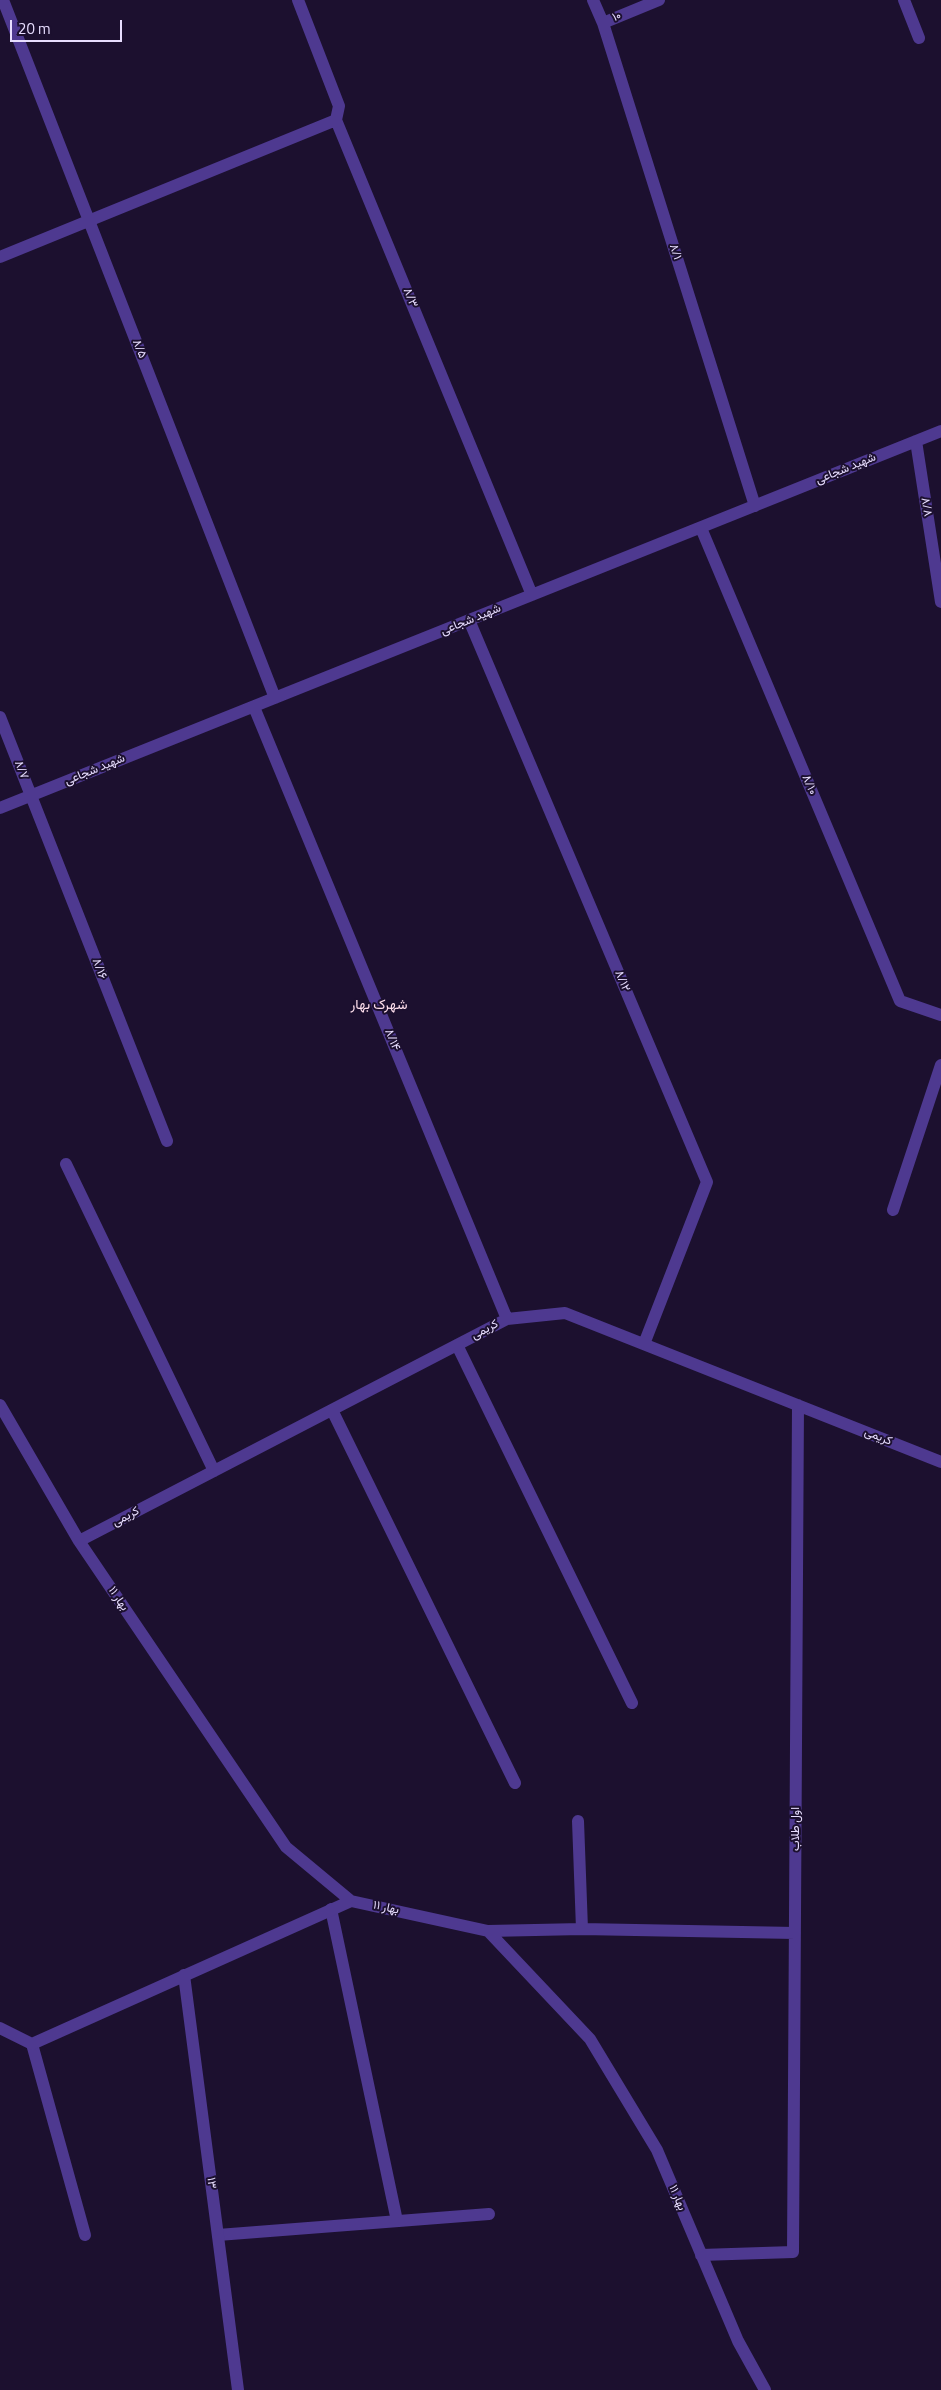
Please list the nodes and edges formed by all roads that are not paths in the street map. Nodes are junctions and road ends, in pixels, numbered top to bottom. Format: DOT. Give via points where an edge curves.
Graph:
graph roads {
  1 [pos="3,0"];
  2 [pos="298,0"];
  3 [pos="593,0"];
  4 [pos="660,0"];
  5 [pos="904,0"];
  6 [pos="603,23"];
  7 [pos="918,38"];
  8 [pos="336,120"];
  9 [pos="89,221"];
  10 [pos="0,257"];
  11 [pos="941,431"];
  12 [pos="916,441"];
  13 [pos="755,506"];
  14 [pos="701,528"];
  15 [pos="532,595"];
  16 [pos="941,602"];
  17 [pos="469,620"];
  18 [pos="274,698"];
  19 [pos="254,707"];
  20 [pos="0,717"];
  21 [pos="31,796"];
  22 [pos="0,808"];
  23 [pos="941,1015"];
  24 [pos="941,1065"];
  25 [pos="167,1142"];
  26 [pos="66,1164"];
  27 [pos="892,1210"];
  28 [pos="507,1319"];
  29 [pos="644,1344"];
  30 [pos="456,1345"];
  31 [pos="0,1405"];
  32 [pos="798,1405"];
  33 [pos="332,1410"];
  34 [pos="941,1462"];
  35 [pos="214,1471"];
  36 [pos="79,1541"];
  37 [pos="632,1704"];
  38 [pos="515,1783"];
  39 [pos="578,1821"];
  40 [pos="351,1900"];
  41 [pos="331,1909"];
  42 [pos="582,1929"];
  43 [pos="488,1931"];
  44 [pos="795,1933"];
  45 [pos="184,1976"];
  46 [pos="0,2028"];
  47 [pos="32,2044"];
  48 [pos="489,2214"];
  49 [pos="396,2221"];
  50 [pos="218,2234"];
  51 [pos="85,2235"];
  52 [pos="701,2255"];
  53 [pos="238,2390"];
  54 [pos="765,2390"];
  1 -- 9 [label="street, ۸/۵"];
  2 -- 8 [label="street, ۸/۳" via="339,106"];
  3 -- 6 [label="street, ۸/۱"];
  4 -- 6 [label="street, ۱۰"];
  5 -- 7 [label="street"];
  6 -- 13 [label="street, ۸/۱"];
  8 -- 9 [label="street"];
  8 -- 15 [label="street, ۸/۳"];
  9 -- 10 [label="street"];
  9 -- 18 [label="street, ۸/۵"];
  11 -- 12 [label="street, شهید شجاعی"];
  12 -- 13 [label="street, شهید شجاعی"];
  12 -- 16 [label="street, ۸/۸"];
  13 -- 14 [label="street, شهید شجاعی"];
  14 -- 15 [label="street, شهید شجاعی"];
  14 -- 23 [label="street, ۸/۱۰" via="900,1001"];
  15 -- 17 [label="street, شهید شجاعی"];
  17 -- 18 [label="street, شهید شجاعی"];
  17 -- 29 [label="street, ۸/۱۲" via="707,1182"];
  18 -- 19 [label="street, شهید شجاعی"];
  19 -- 21 [label="street, شهید شجاعی"];
  19 -- 28 [label="street, ۸/۱۴"];
  20 -- 21 [label="street, ۸/۷"];
  21 -- 22 [label="street, شهید شجاعی"];
  21 -- 25 [label="street, ۸/۱۶"];
  24 -- 27 [label="street"];
  26 -- 35 [label="street"];
  28 -- 29 [label="street, کریمی" via="566,1313"];
  28 -- 30 [label="street, کریمی"];
  29 -- 32 [label="street, کریمی"];
  30 -- 33 [label="street, کریمی"];
  30 -- 37 [label="street"];
  31 -- 36 [label="street, بهار ۱۱"];
  32 -- 34 [label="street, کریمی"];
  32 -- 44 [label="street, اول طلاب"];
  33 -- 35 [label="street, کریمی"];
  33 -- 38 [label="street"];
  35 -- 36 [label="street, کریمی"];
  36 -- 40 [label="street, بهار ۱۱" via="286,1846"];
  39 -- 42 [label="street"];
  40 -- 41 [label="street"];
  40 -- 43 [label="street, بهار ۱۱"];
  41 -- 45 [label="street"];
  41 -- 49 [label="street"];
  42 -- 43 [label="street"];
  42 -- 44 [label="street"];
  43 -- 52 [label="street, بهار ۱۱" via="590,2039 657,2150"];
  44 -- 52 [label="street, اول طلاب" via="793,2252"];
  45 -- 47 [label="street"];
  45 -- 50 [label="street, ۱۳"];
  46 -- 47 [label="street"];
  47 -- 51 [label="street"];
  48 -- 49 [label="street"];
  49 -- 50 [label="street"];
  50 -- 53 [label="street, ۱۳"];
  52 -- 54 [label="street, بهار ۱۱" via="738,2341"];
}
